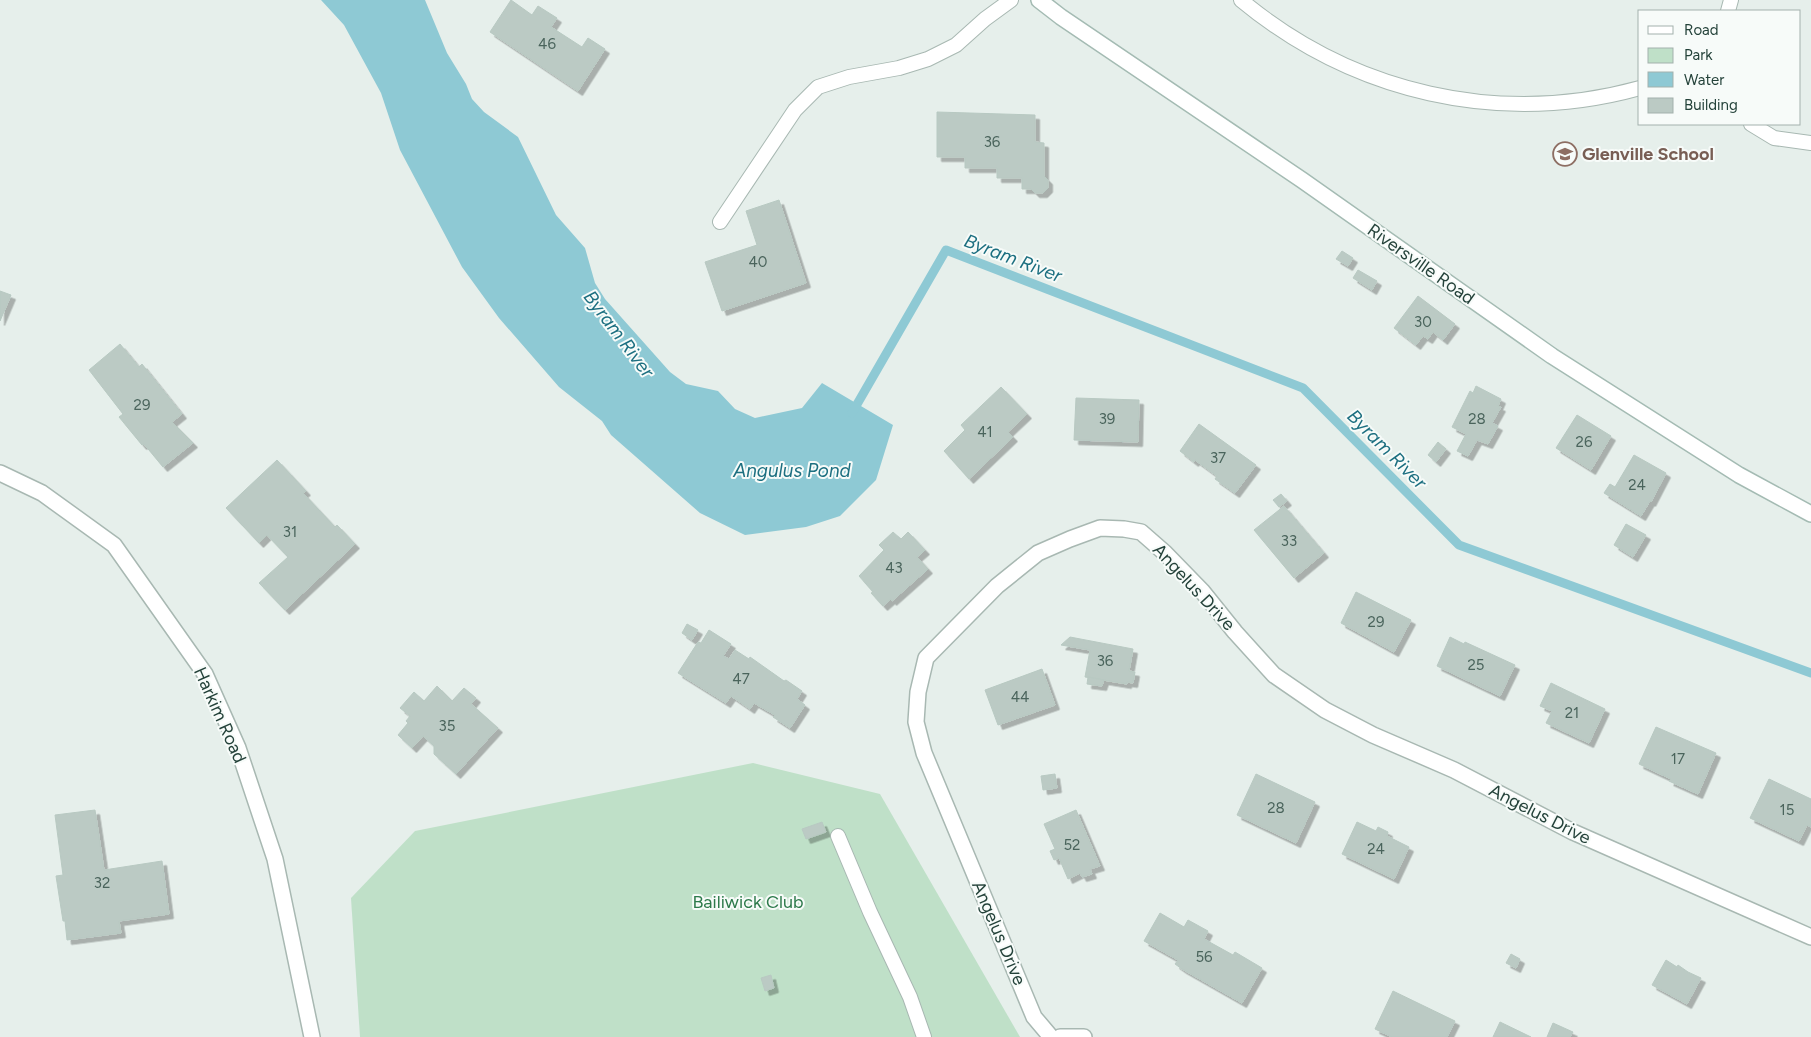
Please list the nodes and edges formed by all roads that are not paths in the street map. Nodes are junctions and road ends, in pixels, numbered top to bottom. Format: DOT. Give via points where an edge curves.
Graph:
graph roads {
  1 [pos="1011,0"];
  2 [pos="1039,0"];
  3 [pos="1241,0"];
  4 [pos="1638,89"];
  5 [pos="1753,125"];
  6 [pos="1811,143"];
  7 [pos="720,222"];
  8 [pos="0,472"];
  9 [pos="1811,514"];
  10 [pos="838,836"];
  11 [pos="1811,937"];
  12 [pos="312,1037"];
  13 [pos="924,1037"];
  14 [pos="1051,1037"];
  15 [pos="1060,1037"];
  16 [pos="1084,1037"];
  1 -- 7 [label="lane" via="956,45 928,59 818,87 794,110"];
  2 -- 9 [label="street, Riversville Road" via="1552,356 1739,475"];
  3 -- 4 [label="lane" via="1308,47 1362,73 1413,90 1466,101 1511,104 1574,101"];
  5 -- 6 [label="lane" via="1774,138"];
  8 -- 12 [label="street, Harkim Road" via="42,493 114,545 205,674 238,748 276,860"];
  10 -- 13 [label="lane" via="910,997"];
  11 -- 14 [label="street, Angelus Drive" via="1573,832 1454,770 1372,735 1325,710 1274,675 1202,591 1141,532 1100,528 1038,553 997,586 926,658 918,692 916,722 924,754 1034,1017"];
  15 -- 16 [label="street"];
}
